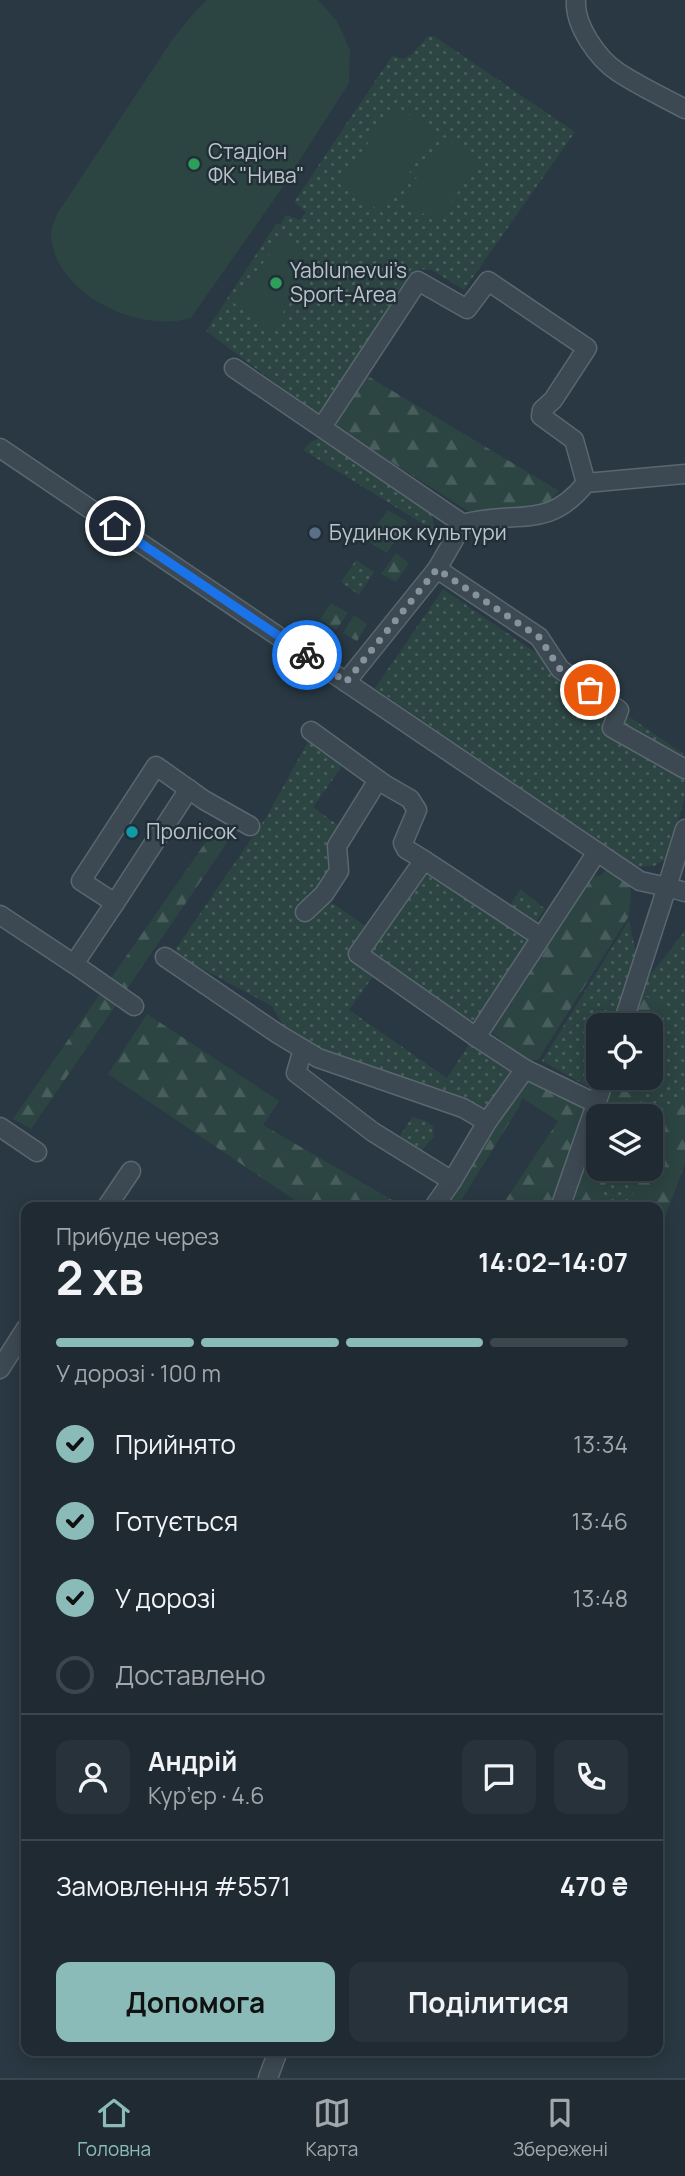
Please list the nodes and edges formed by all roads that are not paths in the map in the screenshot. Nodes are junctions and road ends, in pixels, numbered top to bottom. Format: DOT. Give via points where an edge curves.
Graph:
graph roads {
  1 [pos="576,0"];
  2 [pos="685,109"];
  3 [pos="234,368"];
  4 [pos="322,427"];
  5 [pos="0,448"];
  6 [pos="685,474"];
  7 [pos="586,483"];
  8 [pos="463,524"];
  9 [pos="437,569"];
  10 [pos="346,682"];
  11 [pos="311,731"];
  12 [pos="685,769"];
  13 [pos="378,780"];
  14 [pos="189,789"];
  15 [pos="250,826"];
  16 [pos="685,829"];
  17 [pos="597,852"];
  18 [pos="424,860"];
  19 [pos="667,887"];
  20 [pos="685,892"];
  21 [pos="115,902"];
  22 [pos="305,912"];
  23 [pos="0,915"];
  24 [pos="541,937"];
  25 [pos="165,957"];
  26 [pos="74,964"];
  27 [pos="134,1006"];
  28 [pos="626,1013"];
  29 [pos="476,1037"];
  30 [pos="303,1049"];
  31 [pos="525,1069"];
  32 [pos="601,1090"];
  33 [pos="597,1104"];
  34 [pos="487,1122"];
  35 [pos="0,1127"];
  36 [pos="586,1135"];
  37 [pos="37,1152"];
  38 [pos="131,1171"];
  39 [pos="452,1181"];
  40 [pos="110,1202"];
  41 [pos="437,1202"];
  42 [pos="562,1202"];
  43 [pos="21,1336"];
  44 [pos="0,1369"];
  45 [pos="276,2056"];
  46 [pos="268,2078"];
  1 -- 2 [label="street" via="586,39 616,71"];
  3 -- 4 [label="street"];
  4 -- 7 [label="street" via="418,281 467,309 488,281 587,348 541,416 575,440"];
  4 -- 8 [label="street"];
  5 -- 10 [label="street"];
  6 -- 7 [label="street"];
  7 -- 8 [label="street" via="574,499 543,515"];
  8 -- 9 [label="street"];
  9 -- 10 [label="street"];
  9 -- 12 [label="street" via="539,637 560,669 619,710 612,727"];
  10 -- 17 [label="street"];
  11 -- 13 [label="street"];
  13 -- 18 [label="street" via="410,799 417,810 403,843"];
  13 -- 22 [label="street" via="337,846 339,871"];
  14 -- 15 [label="street"];
  14 -- 21 [label="street"];
  14 -- 21 [label="street" via="156,766 81,881"];
  16 -- 19 [label="street"];
  17 -- 19 [label="street" via="640,881"];
  17 -- 24 [label="street"];
  18 -- 24 [label="street"];
  18 -- 29 [label="street" via="358,954"];
  19 -- 20 [label="street"];
  19 -- 28 [label="street"];
  21 -- 26 [label="street"];
  23 -- 26 [label="street"];
  24 -- 29 [label="street"];
  25 -- 30 [label="street"];
  26 -- 27 [label="street"];
  29 -- 31 [label="street"];
  30 -- 34 [label="street" via="463,1108"];
  30 -- 39 [label="street" via="296,1073 373,1132"];
  31 -- 33 [label="street"];
  31 -- 34 [label="street"];
  32 -- 33 [label="street"];
  34 -- 39 [label="street"];
  35 -- 37 [label="street"];
  36 -- 42 [label="street"];
  38 -- 40 [label="street"];
  39 -- 41 [label="street"];
  43 -- 44 [label="street"];
  45 -- 46 [label="street"];
}
